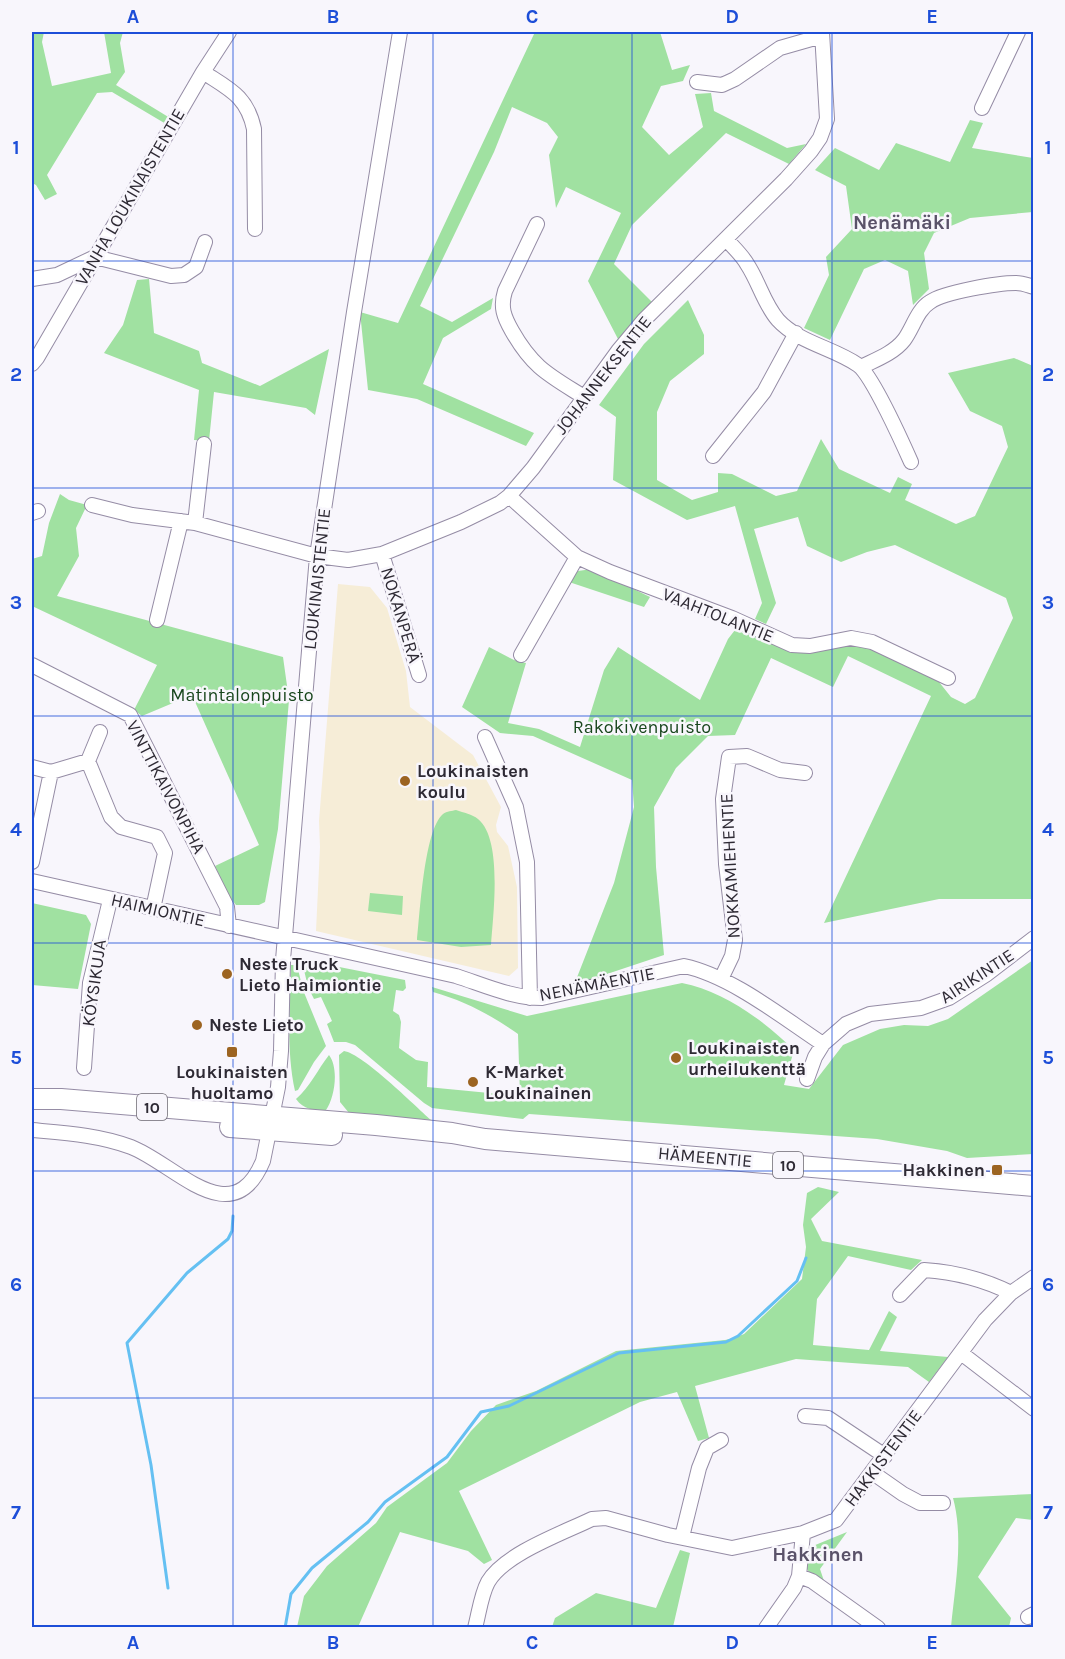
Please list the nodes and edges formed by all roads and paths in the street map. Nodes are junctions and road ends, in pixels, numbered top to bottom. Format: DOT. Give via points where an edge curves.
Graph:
graph roads {
  1 [pos="229,32"];
  2 [pos="400,32"];
  3 [pos="1018,32"];
  4 [pos="822,34"];
  5 [pos="203,72"];
  6 [pos="697,82"];
  7 [pos="982,108"];
  8 [pos="537,224"];
  9 [pos="255,229"];
  10 [pos="726,239"];
  11 [pos="205,242"];
  12 [pos="95,256"];
  13 [pos="32,279"];
  14 [pos="1034,287"];
  15 [pos="796,333"];
  16 [pos="32,364"];
  17 [pos="861,367"];
  18 [pos="584,397"];
  19 [pos="204,444"];
  20 [pos="713,456"];
  21 [pos="911,462"];
  22 [pos="509,496"];
  23 [pos="92,505"];
  24 [pos="188,522"];
  25 [pos="382,554"];
  26 [pos="317,556"];
  27 [pos="577,557"];
  28 [pos="157,620"];
  29 [pos="521,655"];
  30 [pos="32,665"];
  31 [pos="419,675"];
  32 [pos="948,678"];
  33 [pos="100,732"];
  34 [pos="485,737"];
  35 [pos="88,761"];
  36 [pos="32,767"];
  37 [pos="51,772"];
  38 [pos="805,773"];
  39 [pos="32,862"];
  40 [pos="32,881"];
  41 [pos="110,900"];
  42 [pos="153,909"];
  43 [pos="229,926"];
  44 [pos="285,937"];
  45 [pos="1034,938"];
  46 [pos="721,980"];
  47 [pos="530,998"];
  48 [pos="823,1044"];
  49 [pos="84,1068"];
  50 [pos="807,1079"];
  51 [pos="32,1100"];
  52 [pos="271,1124"];
  53 [pos="32,1130"];
  54 [pos="1034,1186"];
  55 [pos="1034,1277"];
  56 [pos="1011,1293"];
  57 [pos="900,1296"];
  58 [pos="961,1353"];
  59 [pos="1034,1409"];
  60 [pos="805,1416"];
  61 [pos="721,1440"];
  62 [pos="885,1456"];
  63 [pos="873,1473"];
  64 [pos="943,1503"];
  65 [pos="803,1533"];
  66 [pos="682,1537"];
  67 [pos="799,1576"];
  68 [pos="475,1628"];
  69 [pos="766,1628"];
  70 [pos="878,1628"];
  1 -- 5 [label="street, VANHA LOUKINAISTENTIE"];
  2 -- 26 [label="street, LOUKINAISTENTIE"];
  3 -- 7 [label="street"];
  4 -- 6 [label="street" via="780,48 722,85"];
  4 -- 10 [label="street, JOHANNEKSENTIE" via="825,129 811,151"];
  5 -- 9 [label="street" via="237,94 251,115"];
  5 -- 12 [label="street, VANHA LOUKINAISTENTIE"];
  8 -- 18 [label="street" via="505,291 503,312 534,363"];
  10 -- 15 [label="street" via="747,262 770,310"];
  10 -- 18 [label="street, JOHANNEKSENTIE" via="644,320"];
  11 -- 12 [label="street" via="196,267 177,276"];
  12 -- 13 [label="street" via="57,275"];
  12 -- 16 [label="street, VANHA LOUKINAISTENTIE"];
  14 -- 17 [label="street" via="1014,283 942,296 919,313 896,348"];
  15 -- 17 [label="street"];
  15 -- 20 [label="street" via="764,392"];
  17 -- 21 [label="street"];
  18 -- 22 [label="street, JOHANNEKSENTIE"];
  19 -- 24 [label="street"];
  22 -- 25 [label="street, JOHANNEKSENTIE" via="461,522"];
  22 -- 27 [label="street, VAAHTOLANTIE"];
  23 -- 24 [label="street, JOHANNEKSENTIE"];
  24 -- 26 [label="street, JOHANNEKSENTIE"];
  24 -- 28 [label="street"];
  25 -- 26 [label="street, JOHANNEKSENTIE" via="348,560"];
  25 -- 31 [label="street, NOKANPERÄ"];
  26 -- 44 [label="street, LOUKINAISTENTIE"];
  27 -- 29 [label="street"];
  27 -- 32 [label="street, VAAHTOLANTIE" via="792,645 810,646 851,638 872,642"];
  30 -- 43 [label="street, VINTTIKAIVONPIHA" via="130,715 227,907"];
  33 -- 35 [label="street"];
  34 -- 47 [label="street" via="516,807 527,862"];
  35 -- 37 [label="street"];
  35 -- 42 [label="street" via="111,817 121,827 156,837 165,853"];
  36 -- 37 [label="street"];
  37 -- 39 [label="street"];
  38 -- 46 [label="street, NOKKAMIEHENTIE" via="780,770 747,756 729,757 723,799 735,940"];
  40 -- 41 [label="street, HAIMIONTIE"];
  41 -- 42 [label="street, HAIMIONTIE"];
  41 -- 49 [label="street, KÖYSIKUJA" via="90,983"];
  42 -- 43 [label="street, HAIMIONTIE"];
  43 -- 44 [label="street, HAIMIONTIE"];
  44 -- 47 [label="street, NENÄMÄENTIE" via="456,976"];
  44 -- 52 [label="street, LOUKINAISTENTIE" via="281,1051"];
  45 -- 48 [label="street, AIRIKINTIE" via="949,998 921,1008 870,1014 846,1024"];
  46 -- 47 [label="street, NENÄMÄENTIE" via="684,966"];
  46 -- 48 [label="street, NENÄMÄENTIE"];
  48 -- 50 [label="street, AIRIKINTIE"];
  51 -- 52 [label="highway, HÄMEENTIE / 10" via="112,1114"];
  52 -- 53 [label="street, LOUKINAISTENTIE" via="263,1161 253,1179 240,1191 220,1194 199,1188 158,1161 108,1140"];
  52 -- 54 [label="highway, HÄMEENTIE / 10"];
  55 -- 56 [label="street, HAKKISTENTIE"];
  56 -- 57 [label="street" via="970,1276 924,1270"];
  56 -- 58 [label="street, HAKKISTENTIE"];
  58 -- 59 [label="street"];
  58 -- 62 [label="street, HAKKISTENTIE"];
  60 -- 62 [label="street" via="828,1418"];
  61 -- 66 [label="street" via="707,1448"];
  62 -- 63 [label="street, HAKKISTENTIE"];
  63 -- 64 [label="street" via="920,1503"];
  63 -- 65 [label="street, HAKKISTENTIE" via="836,1520"];
  65 -- 66 [label="street, HAKKISTENTIE" via="732,1548"];
  65 -- 67 [label="street"];
  66 -- 68 [label="street, HAKKISTENTIE" via="606,1518 592,1519 512,1557 499,1568 488,1582"];
  67 -- 69 [label="street"];
  67 -- 70 [label="street"];
}
